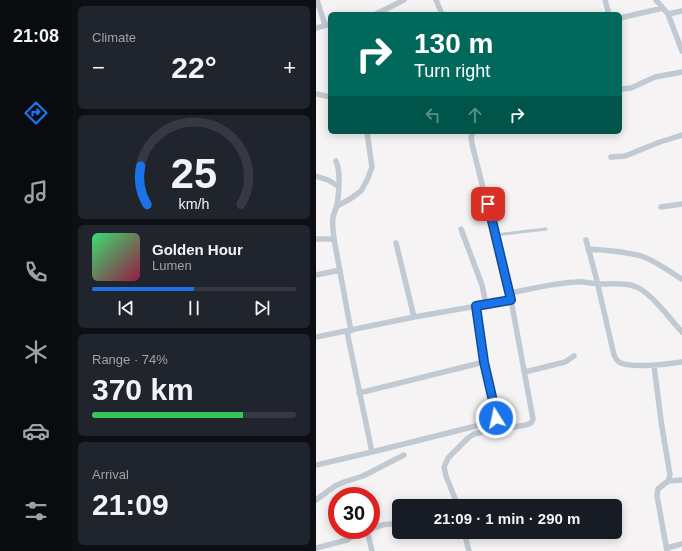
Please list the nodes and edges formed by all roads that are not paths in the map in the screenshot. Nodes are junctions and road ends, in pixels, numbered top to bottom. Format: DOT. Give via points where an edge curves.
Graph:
graph roads {
  1 [pos="317,0"];
  2 [pos="404,0"];
  3 [pos="436,0"];
  4 [pos="605,0"];
  5 [pos="656,0"];
  6 [pos="662,8"];
  7 [pos="682,11"];
  8 [pos="380,12"];
  9 [pos="441,12"];
  10 [pos="608,12"];
  11 [pos="668,14"];
  12 [pos="622,18"];
  13 [pos="327,25"];
  14 [pos="316,28"];
  15 [pos="682,51"];
  16 [pos="682,72"];
  17 [pos="622,89"];
  18 [pos="316,94"];
  19 [pos="328,97"];
  20 [pos="367,134"];
  21 [pos="472,134"];
  22 [pos="682,135"];
  23 [pos="611,157"];
  24 [pos="336,161"];
  25 [pos="316,176"];
  26 [pos="338,186"];
  27 [pos="682,204"];
  28 [pos="337,206"];
  29 [pos="661,207"];
  30 [pos="461,229"];
  31 [pos="546,229"];
  32 [pos="495,235"];
  33 [pos="316,239"];
  34 [pos="334,239"];
  35 [pos="586,240"];
  36 [pos="396,243"];
  37 [pos="588,249"];
  38 [pos="340,270"];
  39 [pos="316,275"];
  40 [pos="682,279"];
  41 [pos="597,284"];
  42 [pos="510,293"];
  43 [pos="511,300"];
  44 [pos="486,304"];
  45 [pos="476,306"];
  46 [pos="414,317"];
  47 [pos="349,331"];
  48 [pos="682,332"];
  49 [pos="316,338"];
  50 [pos="574,356"];
  51 [pos="484,362"];
  52 [pos="682,362"];
  53 [pos="654,365"];
  54 [pos="525,372"];
  55 [pos="359,393"];
  56 [pos="372,452"];
  57 [pos="404,455"];
  58 [pos="316,464"];
  59 [pos="682,480"];
  60 [pos="668,481"];
  61 [pos="455,499"];
  62 [pos="316,500"];
  63 [pos="392,523"];
  64 [pos="380,526"];
  65 [pos="348,539"];
  66 [pos="369,539"];
  67 [pos="466,539"];
  68 [pos="682,544"];
  69 [pos="316,548"];
  70 [pos="667,550"];
  71 [pos="372,551"];
  72 [pos="469,551"];
  1 -- 13 [label="street"];
  2 -- 8 [label="street"];
  3 -- 9 [label="street"];
  4 -- 10 [label="street"];
  5 -- 6 [label="street"];
  6 -- 11 [label="street"];
  6 -- 12 [label="street"];
  7 -- 11 [label="street"];
  11 -- 15 [label="street"];
  13 -- 14 [label="street"];
  16 -- 17 [label="street" via="655,77 631,88"];
  18 -- 19 [label="street"];
  20 -- 28 [label="street" via="372,167 368,178 361,191"];
  21 -- 32 [label="street" via="472,144"];
  22 -- 23 [label="street" via="625,156"];
  24 -- 26 [label="street" via="339,168"];
  25 -- 26 [label="street"];
  26 -- 28 [label="street"];
  27 -- 29 [label="street"];
  28 -- 34 [label="street" via="333,216"];
  30 -- 44 [label="street" via="482,285"];
  31 -- 32 [label="lane"];
  32 -- 42 [label="street"];
  33 -- 34 [label="street"];
  34 -- 38 [label="street"];
  35 -- 37 [label="street"];
  36 -- 46 [label="street"];
  37 -- 40 [label="street" via="645,257"];
  37 -- 41 [label="street"];
  38 -- 39 [label="street"];
  38 -- 47 [label="street"];
  41 -- 42 [label="street" via="576,282"];
  41 -- 48 [label="street" via="625,284 642,290"];
  41 -- 53 [label="street" via="616,360 626,365"];
  42 -- 43 [label="street"];
  43 -- 44 [label="street"];
  43 -- 54 [label="street"];
  44 -- 45 [label="street"];
  45 -- 46 [label="street"];
  45 -- 51 [label="street"];
  46 -- 47 [label="street"];
  47 -- 49 [label="street"];
  47 -- 55 [label="street"];
  50 -- 54 [label="street" via="565,362"];
  51 -- 55 [label="street"];
  51 -- 56 [label="street" via="496,414 494,420"];
  52 -- 53 [label="street"];
  53 -- 60 [label="street" via="670,475"];
  54 -- 61 [label="street" via="533,419 531,424 482,432 468,438 448,458 444,467"];
  55 -- 56 [label="street"];
  56 -- 58 [label="street"];
  57 -- 62 [label="street" via="363,476 335,486"];
  59 -- 60 [label="street"];
  60 -- 70 [label="street" via="658,489 657,496"];
  63 -- 64 [label="street"];
  65 -- 69 [label="street"];
  66 -- 71 [label="street"];
  67 -- 72 [label="street"];
  68 -- 70 [label="street"];
}
